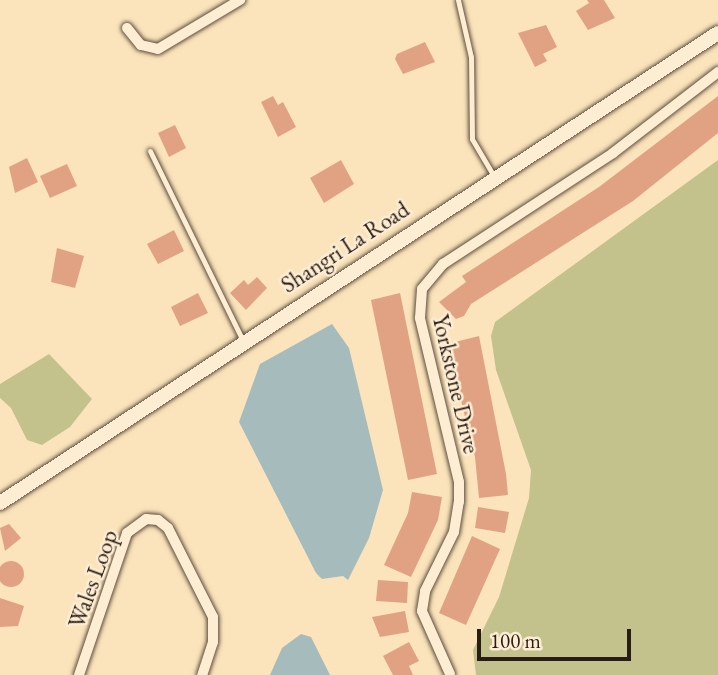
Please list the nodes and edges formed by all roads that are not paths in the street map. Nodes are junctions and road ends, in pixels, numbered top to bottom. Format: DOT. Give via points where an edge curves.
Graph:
graph roads {
  1 [pos="240,0"];
  2 [pos="458,0"];
  3 [pos="127,28"];
  4 [pos="718,33"];
  5 [pos="718,72"];
  6 [pos="150,151"];
  7 [pos="495,178"];
  8 [pos="243,341"];
  9 [pos="0,503"];
  10 [pos="450,674"];
  11 [pos="79,675"];
  12 [pos="202,675"];
  1 -- 3 [label="street" via="158,48 141,45"];
  2 -- 7 [label="lane" via="468,37 472,139"];
  4 -- 7 [label="street, Shangri La Road"];
  5 -- 10 [label="street, Yorkstone Drive" via="612,153 443,264 422,289 420,318 459,482 454,533 425,591 422,611"];
  6 -- 8 [label="lane"];
  7 -- 8 [label="street, Shangri La Road"];
  8 -- 9 [label="street, Shangri La Road"];
  11 -- 12 [label="street, Wales Loop" via="127,533 146,519 158,520 168,528 213,617 213,642"];
}
